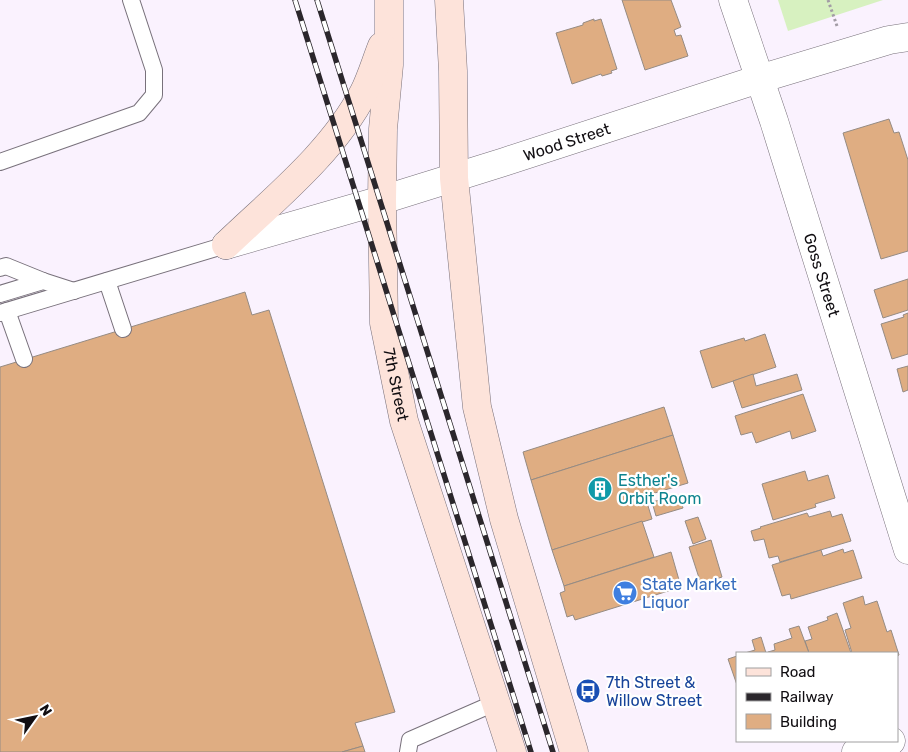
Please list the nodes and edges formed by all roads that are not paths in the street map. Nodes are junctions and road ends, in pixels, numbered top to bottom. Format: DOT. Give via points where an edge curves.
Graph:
graph roads {
  1 [pos="131,0"];
  2 [pos="389,0"];
  3 [pos="449,0"];
  4 [pos="733,0"];
  5 [pos="389,28"];
  6 [pos="908,37"];
  7 [pos="759,79"];
  8 [pos="0,162"];
  9 [pos="454,178"];
  10 [pos="382,200"];
  11 [pos="226,245"];
  12 [pos="0,268"];
  13 [pos="43,281"];
  14 [pos="107,281"];
  15 [pos="74,291"];
  16 [pos="0,294"];
  17 [pos="3,312"];
  18 [pos="123,329"];
  19 [pos="24,359"];
  20 [pos="908,550"];
  21 [pos="497,702"];
  22 [pos="888,742"];
  23 [pos="408,752"];
  24 [pos="512,752"];
  25 [pos="574,752"];
  26 [pos="856,752"];
  1 -- 8 [label="lane" via="154,70 154,94 139,113"];
  2 -- 5 [label="main road, 7th Street"];
  3 -- 9 [label="main road"];
  4 -- 7 [label="street, Goss Street"];
  5 -- 10 [label="main road, 7th Street"];
  5 -- 11 [label="main road" via="364,92 337,135"];
  6 -- 7 [label="street, Wood Street"];
  7 -- 9 [label="street, Wood Street"];
  7 -- 20 [label="street, Goss Street"];
  9 -- 10 [label="street, Wood Street"];
  9 -- 25 [label="main road" via="477,407 504,519"];
  10 -- 11 [label="street, Wood Street"];
  10 -- 21 [label="main road, 7th Street" via="384,323 404,421"];
  11 -- 14 [label="lane"];
  12 -- 13 [label="lane" via="6,266"];
  13 -- 15 [label="lane"];
  13 -- 16 [label="lane"];
  14 -- 15 [label="lane"];
  14 -- 18 [label="lane"];
  15 -- 17 [label="lane"];
  17 -- 19 [label="lane"];
  21 -- 23 [label="lane" via="410,740"];
  21 -- 24 [label="main road, 7th Street"];
  22 -- 26 [label="street"];
}
